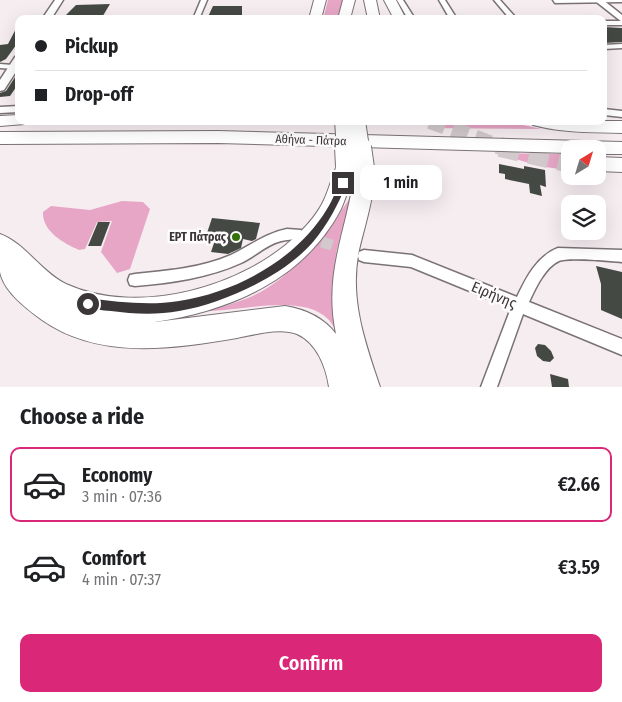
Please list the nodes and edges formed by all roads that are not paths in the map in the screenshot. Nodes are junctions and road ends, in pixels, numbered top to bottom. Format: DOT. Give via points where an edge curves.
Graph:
graph roads {
  1 [pos="60,0"];
  2 [pos="204,0"];
  3 [pos="320,0"];
  4 [pos="349,0"];
  5 [pos="390,0"];
  6 [pos="400,0"];
  7 [pos="442,0"];
  8 [pos="497,0"];
  9 [pos="598,0"];
  10 [pos="622,0"];
  11 [pos="366,1"];
  12 [pos="555,1"];
  13 [pos="49,15"];
  14 [pos="198,15"];
  15 [pos="316,15"];
  16 [pos="345,15"];
  17 [pos="363,15"];
  18 [pos="372,15"];
  19 [pos="398,15"];
  20 [pos="409,15"];
  21 [pos="451,15"];
  22 [pos="510,15"];
  23 [pos="622,19"];
  24 [pos="607,23"];
  25 [pos="622,23"];
  26 [pos="622,46"];
  27 [pos="607,47"];
  28 [pos="15,63"];
  29 [pos="15,65"];
  30 [pos="0,66"];
  31 [pos="0,88"];
  32 [pos="15,109"];
  33 [pos="0,110"];
  34 [pos="607,112"];
  35 [pos="622,114"];
  36 [pos="15,120"];
  37 [pos="0,121"];
  38 [pos="607,124"];
  39 [pos="0,125"];
  40 [pos="344,125"];
  41 [pos="357,125"];
  42 [pos="565,125"];
  43 [pos="622,126"];
  44 [pos="622,137"];
  45 [pos="0,138"];
  46 [pos="622,148"];
  47 [pos="606,164"];
  48 [pos="622,165"];
  49 [pos="355,167"];
  50 [pos="297,234"];
  51 [pos="0,246"];
  52 [pos="364,256"];
  53 [pos="622,256"];
  54 [pos="134,280"];
  55 [pos="519,306"];
  56 [pos="622,347"];
  57 [pos="344,387"];
  58 [pos="366,387"];
  59 [pos="489,387"];
  1 -- 13 [label="street"];
  2 -- 14 [label="street"];
  3 -- 15 [label="highway"];
  4 -- 16 [label="highway"];
  5 -- 19 [label="highway"];
  6 -- 20 [label="street"];
  7 -- 21 [label="street"];
  8 -- 22 [label="street"];
  9 -- 10 [label="street"];
  9 -- 12 [label="street"];
  9 -- 23 [label="street"];
  11 -- 17 [label="highway"];
  11 -- 18 [label="highway"];
  24 -- 25 [label="street"];
  26 -- 27 [label="street"];
  28 -- 30 [label="street"];
  29 -- 31 [label="street"];
  32 -- 33 [label="street"];
  34 -- 35 [label="street"];
  36 -- 37 [label="highway"];
  38 -- 43 [label="highway"];
  39 -- 44 [label="highway, Αθήνα - Πάτρα"];
  40 -- 49 [label="highway, bridge"];
  41 -- 49 [label="highway, bridge"];
  42 -- 43 [label="highway"];
  45 -- 46 [label="highway, Αθήνα - Πάτρα" via="218,137"];
  47 -- 48 [label="highway"];
  49 -- 51 [label="highway" via="343,183 331,210 295,254 254,281 199,302 156,309 88,304 64,296 42,282"];
  49 -- 58 [label="highway" via="361,201 346,257 343,289 349,332"];
  50 -- 54 [label="street" via="286,232 276,235 232,261 206,270"];
  51 -- 57 [label="highway" via="14,276 26,291 51,312 79,327 123,336 190,332 281,320 301,323 329,344 338,362"];
  52 -- 55 [label="street, Ειρήνης" via="412,261"];
  53 -- 55 [label="street" via="558,254 549,257"];
  55 -- 56 [label="street, Ειρήνης"];
  55 -- 59 [label="street"];
}
